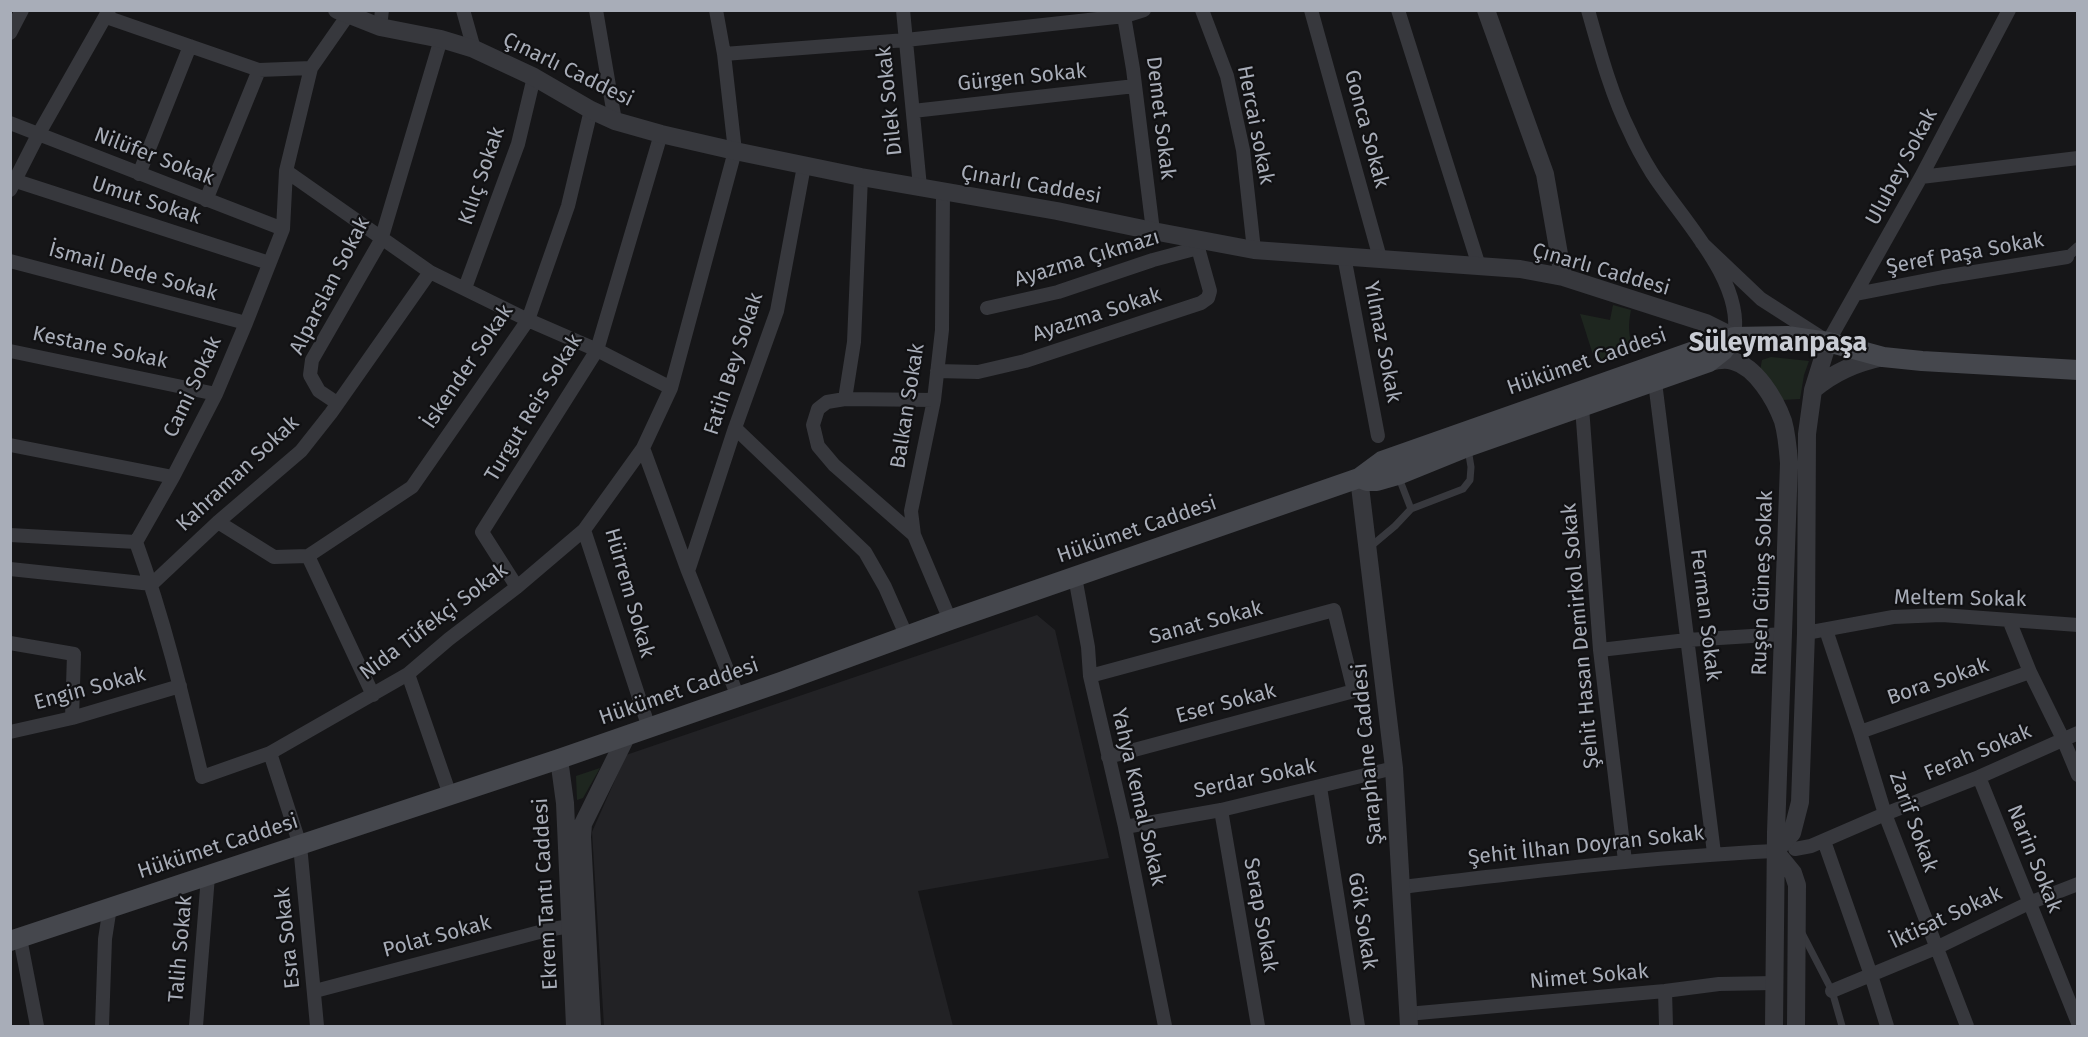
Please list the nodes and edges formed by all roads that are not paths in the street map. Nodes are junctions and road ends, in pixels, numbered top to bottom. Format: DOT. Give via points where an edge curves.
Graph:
graph roads {
  1 [pos="22,10"];
  2 [pos="463,10"];
  3 [pos="596,10"];
  4 [pos="716,10"];
  5 [pos="903,10"];
  6 [pos="1144,10"];
  7 [pos="1202,10"];
  8 [pos="1311,10"];
  9 [pos="1398,10"];
  10 [pos="1486,10"];
  11 [pos="1587,10"];
  12 [pos="2009,10"];
  13 [pos="342,13"];
  14 [pos="1124,13"];
  15 [pos="108,14"];
  16 [pos="381,19"];
  17 [pos="10,33"];
  18 [pos="441,39"];
  19 [pos="906,40"];
  20 [pos="190,46"];
  21 [pos="474,49"];
  22 [pos="724,54"];
  23 [pos="311,68"];
  24 [pos="259,70"];
  25 [pos="534,77"];
  26 [pos="1135,86"];
  27 [pos="591,110"];
  28 [pos="913,111"];
  29 [pos="615,120"];
  30 [pos="10,123"];
  31 [pos="661,134"];
  32 [pos="38,135"];
  33 [pos="735,151"];
  34 [pos="2078,158"];
  35 [pos="804,166"];
  36 [pos="286,171"];
  37 [pos="139,174"];
  38 [pos="861,177"];
  39 [pos="1921,177"];
  40 [pos="12,183"];
  41 [pos="920,187"];
  42 [pos="943,192"];
  43 [pos="206,200"];
  44 [pos="283,229"];
  45 [pos="1153,231"];
  46 [pos="381,240"];
  47 [pos="1702,243"];
  48 [pos="1200,244"];
  49 [pos="2078,247"];
  50 [pos="1254,250"];
  51 [pos="1344,256"];
  52 [pos="2067,257"];
  53 [pos="1380,258"];
  54 [pos="10,261"];
  55 [pos="269,263"];
  56 [pos="1479,266"];
  57 [pos="430,272"];
  58 [pos="1563,278"];
  59 [pos="465,288"];
  60 [pos="1856,294"];
  61 [pos="987,309"];
  62 [pos="528,320"];
  63 [pos="246,323"];
  64 [pos="1734,337"];
  65 [pos="1828,342"];
  66 [pos="597,350"];
  67 [pos="10,351"];
  68 [pos="1883,357"];
  69 [pos="1709,362"];
  70 [pos="2078,370"];
  71 [pos="937,371"];
  72 [pos="1654,382"];
  73 [pos="671,388"];
  74 [pos="1813,390"];
  75 [pos="216,394"];
  76 [pos="845,399"];
  77 [pos="934,400"];
  78 [pos="337,403"];
  79 [pos="1582,407"];
  80 [pos="735,428"];
  81 [pos="1378,436"];
  82 [pos="1465,439"];
  83 [pos="10,445"];
  84 [pos="643,448"];
  85 [pos="1398,475"];
  86 [pos="173,477"];
  87 [pos="1359,478"];
  88 [pos="1411,509"];
  89 [pos="218,522"];
  90 [pos="584,530"];
  91 [pos="10,535"];
  92 [pos="914,535"];
  93 [pos="136,542"];
  94 [pos="1368,548"];
  95 [pos="308,556"];
  96 [pos="10,569"];
  97 [pos="688,572"];
  98 [pos="1075,577"];
  99 [pos="152,584"];
  100 [pos="517,587"];
  101 [pos="950,620"];
  102 [pos="2009,620"];
  103 [pos="2078,625"];
  104 [pos="1826,630"];
  105 [pos="1806,633"];
  106 [pos="1784,634"];
  107 [pos="907,637"];
  108 [pos="1687,640"];
  109 [pos="10,643"];
  110 [pos="1600,650"];
  111 [pos="2030,672"];
  112 [pos="408,674"];
  113 [pos="1090,676"];
  114 [pos="180,686"];
  115 [pos="1354,691"];
  116 [pos="373,695"];
  117 [pos="738,697"];
  118 [pos="72,717"];
  119 [pos="649,728"];
  120 [pos="10,732"];
  121 [pos="1860,732"];
  122 [pos="2078,733"];
  123 [pos="627,735"];
  124 [pos="2063,739"];
  125 [pos="270,753"];
  126 [pos="1108,757"];
  127 [pos="559,759"];
  128 [pos="1394,768"];
  129 [pos="2078,775"];
  130 [pos="1979,777"];
  131 [pos="1320,787"];
  132 [pos="450,795"];
  133 [pos="1221,810"];
  134 [pos="1885,814"];
  135 [pos="1125,827"];
  136 [pos="1824,841"];
  137 [pos="300,845"];
  138 [pos="1795,849"];
  139 [pos="1775,851"];
  140 [pos="1714,853"];
  141 [pos="1625,861"];
  142 [pos="208,876"];
  143 [pos="2078,884"];
  144 [pos="1402,887"];
  145 [pos="2029,903"];
  146 [pos="110,907"];
  147 [pos="1797,923"];
  148 [pos="578,926"];
  149 [pos="15,940"];
  150 [pos="1938,947"];
  151 [pos="1871,975"];
  152 [pos="1774,983"];
  153 [pos="315,991"];
  154 [pos="1665,991"];
  155 [pos="1832,991"];
  156 [pos="1408,1020"];
  157 [pos="2078,1023"];
  158 [pos="37,1026"];
  159 [pos="102,1026"];
  160 [pos="196,1026"];
  161 [pos="317,1026"];
  162 [pos="575,1026"];
  163 [pos="592,1026"];
  164 [pos="1166,1026"];
  165 [pos="1258,1026"];
  166 [pos="1358,1026"];
  167 [pos="1666,1026"];
  168 [pos="1774,1026"];
  169 [pos="1796,1026"];
  170 [pos="1842,1026"];
  171 [pos="1887,1026"];
  172 [pos="1967,1026"];
  1 -- 17 [label="street"];
  2 -- 21 [label="street"];
  3 -- 29 [label="street"];
  4 -- 22 [label="street"];
  5 -- 19 [label="street, Dilek Sokak"];
  6 -- 14 [label="street"];
  7 -- 50 [label="street, Hercai sokak" via="1227,76 1243,150"];
  8 -- 53 [label="street, Gonca Sokak"];
  9 -- 56 [label="street"];
  10 -- 58 [label="street" via="1545,174"];
  11 -- 47 [label="street" via="1628,130 1652,173"];
  12 -- 39 [label="street, Ulubey Sokak"];
  13 -- 16 [label="street, Çınarlı Caddesi"];
  13 -- 23 [label="street, Cami Sokak"];
  14 -- 19 [label="street"];
  14 -- 26 [label="street, Demet Sokak"];
  15 -- 20 [label="street"];
  15 -- 32 [label="street"];
  16 -- 18 [label="street, Çınarlı Caddesi"];
  18 -- 21 [label="street, Çınarlı Caddesi"];
  18 -- 46 [label="street, Alparslan Sokak"];
  19 -- 22 [label="street"];
  19 -- 28 [label="street, Dilek Sokak"];
  20 -- 24 [label="street"];
  20 -- 37 [label="street"];
  21 -- 25 [label="street, Çınarlı Caddesi"];
  22 -- 33 [label="street"];
  23 -- 24 [label="street"];
  23 -- 36 [label="street, Cami Sokak"];
  24 -- 43 [label="street"];
  25 -- 27 [label="street, Çınarlı Caddesi"];
  25 -- 59 [label="street, Kılıç Sokak" via="518,144"];
  26 -- 28 [label="street, Gürgen Sokak"];
  26 -- 45 [label="street, Demet Sokak"];
  27 -- 29 [label="street, Çınarlı Caddesi"];
  27 -- 62 [label="street, İskender Sokak" via="568,206"];
  28 -- 41 [label="street, Dilek Sokak"];
  29 -- 31 [label="street, Çınarlı Caddesi"];
  30 -- 32 [label="street, Nilüfer Sokak"];
  31 -- 33 [label="street, Çınarlı Caddesi"];
  31 -- 66 [label="street, Turgut Reis Sokak"];
  32 -- 37 [label="street, Nilüfer Sokak"];
  32 -- 40 [label="street"];
  33 -- 35 [label="street, Çınarlı Caddesi"];
  33 -- 73 [label="street, Hürrem Sokak"];
  34 -- 39 [label="street"];
  35 -- 38 [label="street, Çınarlı Caddesi"];
  35 -- 80 [label="street, Fatih Bey Sokak" via="777,311"];
  36 -- 44 [label="street, Cami Sokak"];
  36 -- 46 [label="street"];
  37 -- 43 [label="street, Nilüfer Sokak"];
  38 -- 41 [label="street, Çınarlı Caddesi"];
  38 -- 76 [label="street" via="854,342"];
  39 -- 60 [label="street, Ulubey Sokak"];
  40 -- 55 [label="street, Umut Sokak"];
  41 -- 42 [label="street, Çınarlı Caddesi"];
  42 -- 45 [label="street, Çınarlı Caddesi"];
  42 -- 71 [label="street, Balkan Sokak" via="942,330"];
  43 -- 44 [label="street, Nilüfer Sokak"];
  44 -- 55 [label="street, Cami Sokak"];
  45 -- 48 [label="street, Çınarlı Caddesi"];
  46 -- 57 [label="street"];
  46 -- 78 [label="street, Alparslan Sokak" via="312,360 310,375 319,391"];
  47 -- 64 [label="street" via="1731,296 1736,311"];
  47 -- 65 [label="street" via="1761,299"];
  48 -- 50 [label="street, Çınarlı Caddesi"];
  48 -- 61 [label="street, Ayazma Çıkmazı" via="1058,292"];
  48 -- 71 [label="street, Ayazma Sokak" via="1210,291 1201,303 1025,361 978,372"];
  49 -- 52 [label="street, Şeref Paşa Sokak"];
  50 -- 51 [label="street, Çınarlı Caddesi"];
  51 -- 53 [label="street, Çınarlı Caddesi"];
  51 -- 81 [label="street, Yılmaz Sokak"];
  52 -- 60 [label="street, Şeref Paşa Sokak"];
  53 -- 56 [label="street, Çınarlı Caddesi"];
  54 -- 63 [label="street, İsmail Dede Sokak"];
  55 -- 63 [label="street, Cami Sokak"];
  56 -- 58 [label="street, Çınarlı Caddesi"];
  57 -- 59 [label="street"];
  57 -- 78 [label="street, Kahraman Sokak"];
  58 -- 64 [label="street, Çınarlı Caddesi" via="1706,323"];
  59 -- 62 [label="street"];
  60 -- 65 [label="street, Ulubey Sokak"];
  62 -- 66 [label="street"];
  62 -- 95 [label="street, İskender Sokak" via="412,487"];
  63 -- 75 [label="street, Cami Sokak"];
  64 -- 65 [label="main road, Hükümet Caddesi" via="1786,336"];
  64 -- 69 [label="main road, Hükümet Caddesi"];
  64 -- 82 [label="main road, Hükümet Caddesi"];
  65 -- 68 [label="main road, Hükümet Caddesi"];
  65 -- 74 [label="street, Ruşen Güneş Sokak"];
  66 -- 73 [label="street"];
  66 -- 100 [label="street, Turgut Reis Sokak" via="482,532"];
  67 -- 75 [label="street, Kestane Sokak"];
  68 -- 70 [label="main road, Hükümet Caddesi"];
  68 -- 74 [label="street" via="1845,368"];
  69 -- 72 [label="main road, Hükümet Caddesi"];
  69 -- 106 [label="street, Ruşen Güneş Sokak" via="1732,360 1750,370 1772,400 1788,440"];
  71 -- 77 [label="street, Balkan Sokak"];
  72 -- 79 [label="main road, Hükümet Caddesi"];
  72 -- 108 [label="street, Ferman Sokak"];
  73 -- 84 [label="street, Hürrem Sokak"];
  74 -- 105 [label="street, Ruşen Güneş Sokak" via="1808,434"];
  75 -- 86 [label="street, Cami Sokak"];
  76 -- 77 [label="street"];
  76 -- 92 [label="street" via="827,402 818,409 813,425 818,446 834,465"];
  77 -- 92 [label="street, Balkan Sokak" via="911,511"];
  78 -- 89 [label="street, Kahraman Sokak" via="301,451"];
  79 -- 82 [label="main road, Hükümet Caddesi"];
  79 -- 110 [label="street, Şehit Hasan Demirkol Sokak"];
  80 -- 97 [label="street, Fatih Bey Sokak"];
  80 -- 107 [label="street" via="865,552"];
  82 -- 85 [label="main road, Hükümet Caddesi"];
  82 -- 87 [label="main road, Hükümet Caddesi" via="1382,461"];
  82 -- 88 [label="lane" via="1470,480 1464,489"];
  83 -- 86 [label="street"];
  84 -- 90 [label="street, Hürrem Sokak"];
  84 -- 97 [label="street"];
  85 -- 87 [label="main road, Hükümet Caddesi" via="1377,481"];
  85 -- 88 [label="lane"];
  86 -- 93 [label="street, Cami Sokak"];
  87 -- 94 [label="street, Şaraphane Caddesi"];
  87 -- 98 [label="main road, Hükümet Caddesi"];
  88 -- 94 [label="lane"];
  89 -- 95 [label="street" via="274,557"];
  89 -- 99 [label="street, Kahraman Sokak"];
  90 -- 100 [label="street, Nida Tüfekçi Sokak"];
  90 -- 119 [label="street, Hürrem Sokak"];
  91 -- 93 [label="street"];
  92 -- 101 [label="street, Balkan Sokak"];
  93 -- 99 [label="street"];
  94 -- 128 [label="street, Şaraphane Caddesi"];
  95 -- 116 [label="street"];
  96 -- 99 [label="street"];
  97 -- 117 [label="street"];
  98 -- 101 [label="main road, Hükümet Caddesi"];
  98 -- 113 [label="street, Yahya Kemal Sokak"];
  99 -- 114 [label="street"];
  100 -- 112 [label="street, Nida Tüfekçi Sokak"];
  101 -- 107 [label="main road, Hükümet Caddesi"];
  102 -- 103 [label="street, Meltem Sokak"];
  102 -- 104 [label="street, Meltem Sokak" via="1942,615 1893,617"];
  102 -- 111 [label="street"];
  104 -- 105 [label="street, Meltem Sokak"];
  104 -- 121 [label="street, Zarif Sokak"];
  105 -- 106 [label="street"];
  105 -- 139 [label="street, Ruşen Güneş Sokak" via="1800,802 1792,833"];
  106 -- 108 [label="street"];
  106 -- 139 [label="street, Ruşen Güneş Sokak"];
  107 -- 117 [label="main road, Hükümet Caddesi"];
  108 -- 110 [label="street"];
  108 -- 140 [label="street, Ferman Sokak"];
  109 -- 118 [label="street" via="74,654"];
  110 -- 141 [label="street, Şehit Hasan Demirkol Sokak"];
  111 -- 121 [label="street, Bora Sokak"];
  111 -- 124 [label="street"];
  112 -- 116 [label="street, Nida Tüfekçi Sokak"];
  112 -- 132 [label="street"];
  113 -- 115 [label="street, Sanat Sokak" via="1334,610"];
  113 -- 126 [label="street, Yahya Kemal Sokak"];
  114 -- 118 [label="street, Engin Sokak"];
  114 -- 125 [label="street, Nida Tüfekçi Sokak" via="202,777"];
  115 -- 126 [label="street, Eser Sokak"];
  116 -- 125 [label="street, Nida Tüfekçi Sokak"];
  117 -- 119 [label="main road, Hükümet Caddesi"];
  118 -- 120 [label="street, Engin Sokak"];
  119 -- 123 [label="main road, Hükümet Caddesi"];
  121 -- 134 [label="street, Zarif Sokak"];
  122 -- 124 [label="street, Ferah Sokak"];
  123 -- 127 [label="main road, Hükümet Caddesi"];
  123 -- 148 [label="street, Ekrem Tantı Caddesi" via="583,824"];
  124 -- 129 [label="street"];
  124 -- 130 [label="street, Ferah Sokak"];
  125 -- 137 [label="street, Esra Sokak"];
  126 -- 135 [label="street, Yahya Kemal Sokak"];
  127 -- 132 [label="main road, Hükümet Caddesi"];
  127 -- 148 [label="street, Ekrem Tantı Caddesi"];
  128 -- 131 [label="street, Serdar Sokak"];
  128 -- 144 [label="street, Şaraphane Caddesi"];
  130 -- 134 [label="street, Ferah Sokak"];
  130 -- 145 [label="street, Narin Sokak"];
  131 -- 133 [label="street, Serdar Sokak"];
  131 -- 166 [label="street, Gök Sokak"];
  132 -- 137 [label="main road, Hükümet Caddesi"];
  133 -- 135 [label="street, Serdar Sokak"];
  133 -- 165 [label="street, Serap Sokak"];
  134 -- 136 [label="street, Ferah Sokak"];
  134 -- 150 [label="street, Zarif Sokak"];
  135 -- 164 [label="street, Yahya Kemal Sokak"];
  136 -- 138 [label="street, Ferah Sokak"];
  136 -- 151 [label="street"];
  137 -- 142 [label="main road, Hükümet Caddesi"];
  137 -- 153 [label="street, Esra Sokak"];
  139 -- 140 [label="street, Şehit İlhan Doyran Sokak"];
  139 -- 147 [label="street" via="1793,873 1797,885"];
  139 -- 152 [label="street, Ruşen Güneş Sokak"];
  140 -- 141 [label="street, Şehit İlhan Doyran Sokak"];
  141 -- 144 [label="street, Şehit İlhan Doyran Sokak"];
  142 -- 146 [label="main road, Hükümet Caddesi"];
  142 -- 160 [label="street, Talih Sokak"];
  143 -- 145 [label="street, İktisat Sokak"];
  144 -- 156 [label="street, Şaraphane Caddesi"];
  145 -- 150 [label="street, İktisat Sokak"];
  145 -- 157 [label="street, Narin Sokak"];
  146 -- 149 [label="main road, Hükümet Caddesi"];
  146 -- 159 [label="street"];
  147 -- 155 [label="lane"];
  147 -- 169 [label="street"];
  148 -- 153 [label="street, Polat Sokak" via="547,930"];
  148 -- 162 [label="street, Ekrem Tantı Caddesi"];
  148 -- 163 [label="street, Ekrem Tantı Caddesi"];
  149 -- 158 [label="street"];
  150 -- 151 [label="street, İktisat Sokak"];
  150 -- 172 [label="street, Zarif Sokak"];
  151 -- 155 [label="street, İktisat Sokak"];
  151 -- 171 [label="street"];
  152 -- 154 [label="street, Nimet Sokak" via="1719,984"];
  152 -- 168 [label="street, Ruşen Güneş Sokak"];
  153 -- 161 [label="street, Esra Sokak"];
  154 -- 156 [label="street, Nimet Sokak"];
  154 -- 167 [label="street"];
  155 -- 170 [label="lane"];
}
